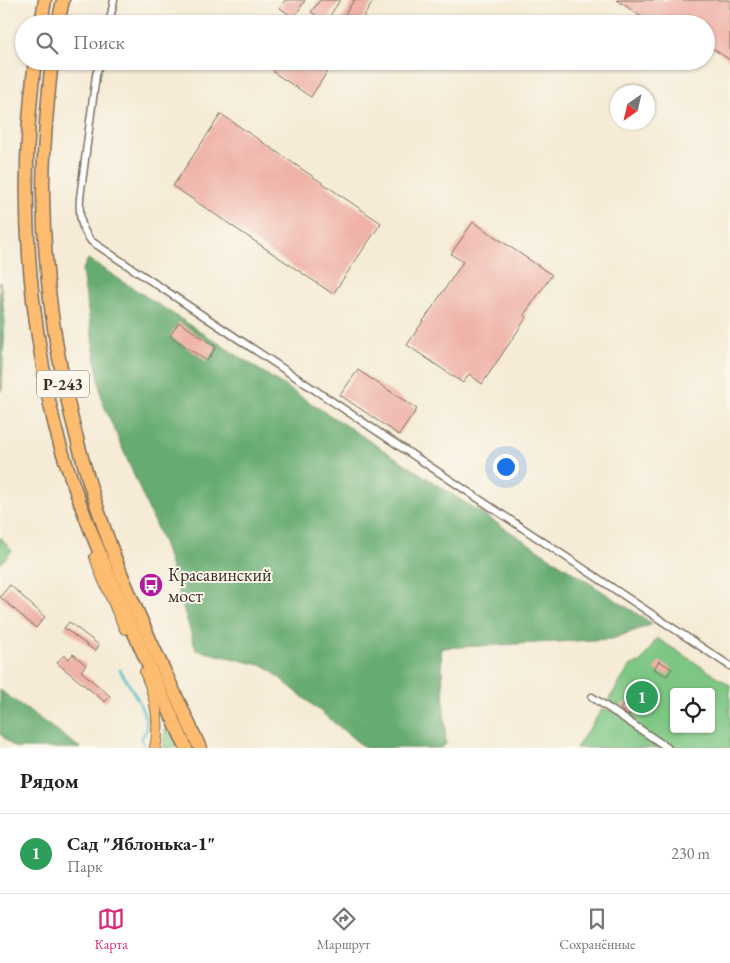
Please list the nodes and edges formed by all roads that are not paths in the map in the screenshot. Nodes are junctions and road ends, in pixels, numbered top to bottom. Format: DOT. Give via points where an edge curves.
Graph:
graph roads {
  1 [pos="45,0"];
  2 [pos="63,0"];
  3 [pos="114,0"];
  4 [pos="42,15"];
  5 [pos="60,15"];
  6 [pos="111,15"];
  7 [pos="34,70"];
  8 [pos="51,70"];
  9 [pos="97,70"];
  10 [pos="84,514"];
  11 [pos="130,641"];
  12 [pos="730,666"];
  13 [pos="153,674"];
  14 [pos="173,688"];
  15 [pos="592,697"];
  16 [pos="155,748"];
  17 [pos="186,748"];
  18 [pos="200,748"];
  19 [pos="206,748"];
  20 [pos="668,748"];
  1 -- 4 [label="highway"];
  2 -- 5 [label="highway"];
  3 -- 6 [label="street"];
  7 -- 10 [label="highway, Р-243" via="26,169 31,288 52,415"];
  8 -- 14 [label="highway, Р-243" via="43,194 47,275 61,376 98,510 127,586"];
  9 -- 12 [label="street" via="79,216 91,241"];
  10 -- 11 [label="main road" via="101,574"];
  10 -- 13 [label="highway, Р-243"];
  11 -- 13 [label="main road"];
  11 -- 16 [label="main road" via="156,702"];
  13 -- 17 [label="highway, Р-243"];
  14 -- 18 [label="highway, Р-243"];
  14 -- 19 [label="main road"];
  15 -- 20 [label="street"];
}
